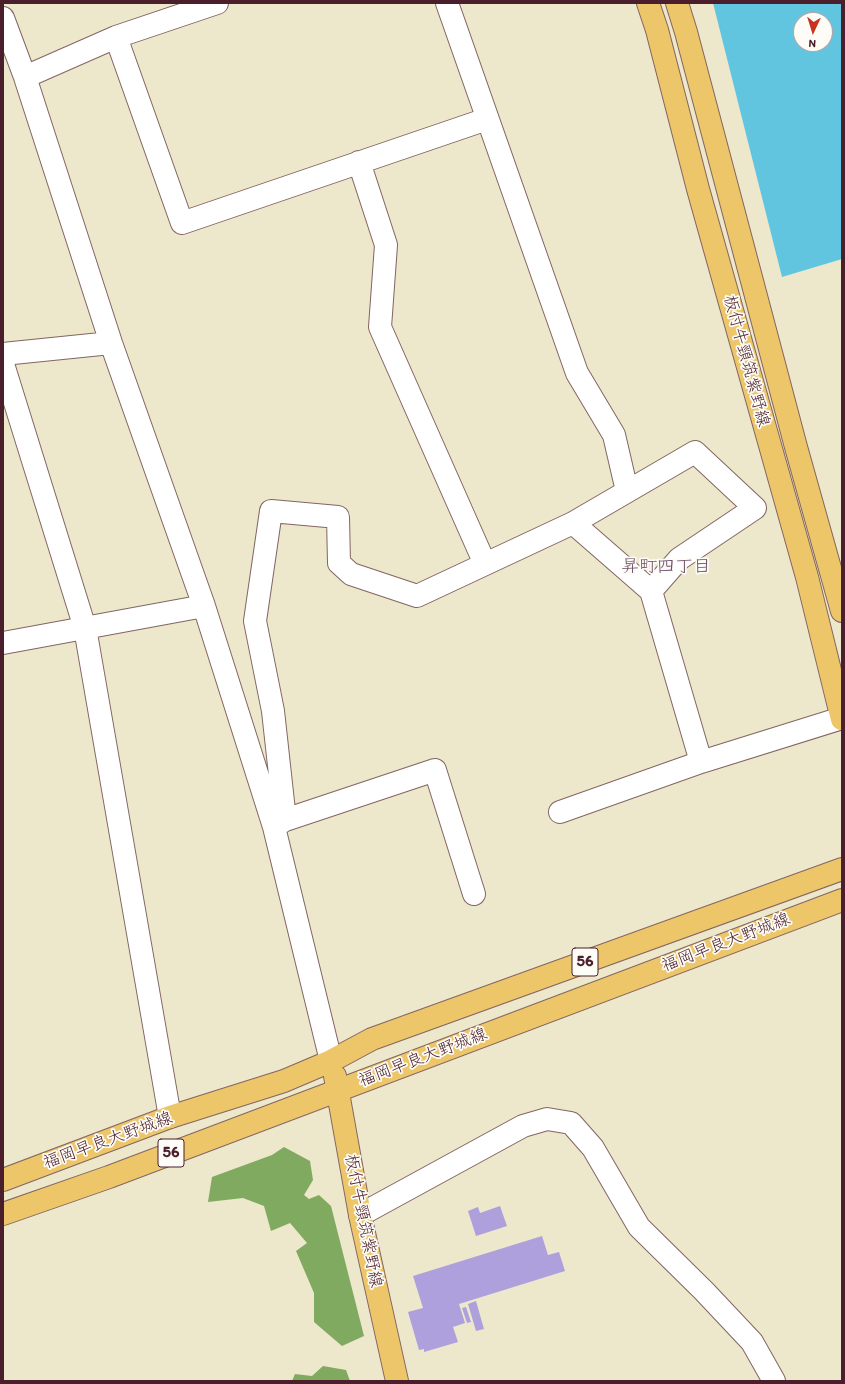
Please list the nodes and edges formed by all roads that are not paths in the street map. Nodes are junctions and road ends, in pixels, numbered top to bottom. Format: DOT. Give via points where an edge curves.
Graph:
graph roads {
  1 [pos="447,3"];
  2 [pos="648,3"];
  3 [pos="677,3"];
  4 [pos="209,4"];
  5 [pos="3,18"];
  6 [pos="116,37"];
  7 [pos="25,77"];
  8 [pos="487,118"];
  9 [pos="359,162"];
  10 [pos="111,343"];
  11 [pos="3,354"];
  12 [pos="3,364"];
  13 [pos="627,492"];
  14 [pos="573,523"];
  15 [pos="485,564"];
  16 [pos="651,591"];
  17 [pos="204,606"];
  18 [pos="842,611"];
  19 [pos="85,628"];
  20 [pos="3,643"];
  21 [pos="842,719"];
  22 [pos="701,762"];
  23 [pos="560,812"];
  24 [pos="279,824"];
  25 [pos="842,869"];
  26 [pos="474,894"];
  27 [pos="842,900"];
  28 [pos="331,1061"];
  29 [pos="338,1091"];
  30 [pos="170,1117"];
  31 [pos="3,1180"];
  32 [pos="3,1214"];
  33 [pos="360,1215"];
  34 [pos="396,1381"];
  35 [pos="774,1381"];
  1 -- 8 [label="street"];
  2 -- 21 [label="main road, 板付牛頸筑紫野線" via="807,577"];
  3 -- 18 [label="main road, 板付牛頸筑紫野線"];
  4 -- 6 [label="street"];
  5 -- 7 [label="street"];
  6 -- 7 [label="street"];
  6 -- 9 [label="street" via="182,223"];
  7 -- 10 [label="street"];
  8 -- 9 [label="street"];
  8 -- 13 [label="street" via="577,373 614,435"];
  9 -- 15 [label="street" via="386,245 380,327"];
  10 -- 11 [label="street"];
  10 -- 17 [label="street"];
  12 -- 19 [label="street"];
  13 -- 14 [label="street"];
  13 -- 16 [label="street" via="695,452 755,508 679,559"];
  14 -- 15 [label="street"];
  14 -- 16 [label="street"];
  15 -- 24 [label="street" via="417,596 351,574 339,563 338,517 271,511 255,621 273,711"];
  16 -- 22 [label="street"];
  17 -- 19 [label="street"];
  17 -- 24 [label="street"];
  19 -- 20 [label="street"];
  19 -- 30 [label="street"];
  21 -- 22 [label="street"];
  22 -- 23 [label="street"];
  24 -- 26 [label="street" via="435,770"];
  24 -- 28 [label="street"];
  25 -- 28 [label="main road, 福岡早良大野城線 / 56" via="372,1039"];
  27 -- 29 [label="main road, 福岡早良大野城線 / 56"];
  28 -- 29 [label="main road, 板付牛頸筑紫野線"];
  28 -- 30 [label="main road, 福岡早良大野城線 / 56" via="284,1080"];
  29 -- 32 [label="main road, 福岡早良大野城線 / 56"];
  29 -- 33 [label="main road, 板付牛頸筑紫野線"];
  30 -- 31 [label="main road, 福岡早良大野城線 / 56"];
  33 -- 34 [label="main road, 板付牛頸筑紫野線"];
  33 -- 35 [label="street" via="524,1126 547,1120 572,1123 593,1148 639,1228 704,1290 752,1342"];
}
